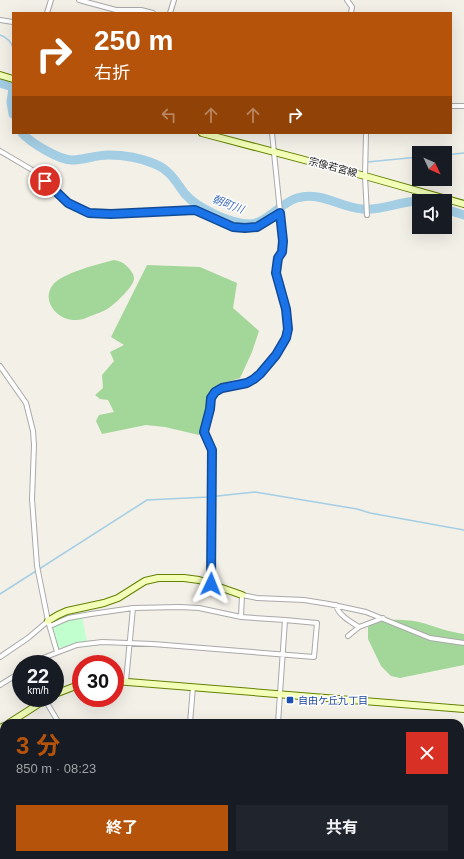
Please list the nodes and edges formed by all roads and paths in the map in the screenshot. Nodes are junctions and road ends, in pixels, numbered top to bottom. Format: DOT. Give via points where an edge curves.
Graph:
graph roads {
  1 [pos="51,0"];
  2 [pos="79,0"];
  3 [pos="174,0"];
  4 [pos="347,0"];
  5 [pos="47,12"];
  6 [pos="128,12"];
  7 [pos="149,12"];
  8 [pos="170,12"];
  9 [pos="352,12"];
  10 [pos="0,20"];
  11 [pos="12,22"];
  12 [pos="0,75"];
  13 [pos="11,79"];
  14 [pos="452,106"];
  15 [pos="464,106"];
  16 [pos="206,134"];
  17 [pos="272,134"];
  18 [pos="366,134"];
  19 [pos="0,152"];
  20 [pos="274,152"];
  21 [pos="365,176"];
  22 [pos="464,204"];
  23 [pos="280,213"];
  24 [pos="367,215"];
  25 [pos="0,366"];
  26 [pos="211,584"];
  27 [pos="242,595"];
  28 [pos="336,605"];
  29 [pos="133,608"];
  30 [pos="241,617"];
  31 [pos="383,618"];
  32 [pos="285,620"];
  33 [pos="49,624"];
  34 [pos="359,627"];
  35 [pos="348,636"];
  36 [pos="130,642"];
  37 [pos="464,643"];
  38 [pos="57,652"];
  39 [pos="283,654"];
  40 [pos="50,655"];
  41 [pos="0,657"];
  42 [pos="12,678"];
  43 [pos="126,681"];
  44 [pos="0,685"];
  45 [pos="193,687"];
  46 [pos="280,694"];
  47 [pos="34,707"];
  48 [pos="50,707"];
  49 [pos="464,708"];
  50 [pos="15,719"];
  51 [pos="57,719"];
  52 [pos="190,719"];
  53 [pos="278,719"];
  1 -- 5 [label="street"];
  2 -- 6 [label="street"];
  3 -- 8 [label="street"];
  4 -- 9 [label="street"];
  6 -- 7 [label="street"];
  10 -- 11 [label="street"];
  12 -- 13 [label="street"];
  14 -- 15 [label="street"];
  16 -- 20 [label="street, 宗像若宮線"];
  17 -- 20 [label="street"];
  18 -- 21 [label="street"];
  19 -- 23 [label="street" via="34,171 68,203 89,213 195,210 233,227 245,228 257,227"];
  20 -- 21 [label="street, 宗像若宮線"];
  20 -- 23 [label="street"];
  21 -- 22 [label="street, 宗像若宮線"];
  21 -- 24 [label="street"];
  23 -- 26 [label="street" via="283,241 276,273 286,309 286,338 276,355 254,379 215,392 211,398 204,432 212,450"];
  25 -- 33 [label="street" via="26,403 33,431 32,499 37,566"];
  26 -- 27 [label="street"];
  26 -- 33 [label="street" via="184,578 145,581 118,598 58,615"];
  27 -- 28 [label="street"];
  27 -- 30 [label="street"];
  28 -- 31 [label="street"];
  28 -- 34 [label="street" via="348,620"];
  29 -- 30 [label="street" via="200,608"];
  29 -- 33 [label="street" via="68,618"];
  29 -- 36 [label="street"];
  30 -- 32 [label="street"];
  31 -- 34 [label="street"];
  31 -- 37 [label="street" via="430,638"];
  32 -- 39 [label="street"];
  32 -- 39 [label="street" via="317,623 314,656"];
  33 -- 38 [label="street"];
  33 -- 41 [label="street"];
  34 -- 35 [label="street"];
  36 -- 38 [label="street" via="77,645"];
  36 -- 39 [label="street"];
  36 -- 43 [label="street"];
  38 -- 40 [label="street"];
  39 -- 46 [label="street"];
  42 -- 44 [label="street"];
  43 -- 45 [label="street"];
  45 -- 46 [label="street"];
  45 -- 52 [label="street"];
  46 -- 49 [label="street"];
  46 -- 53 [label="street"];
  47 -- 50 [label="street"];
  48 -- 51 [label="street"];
}
